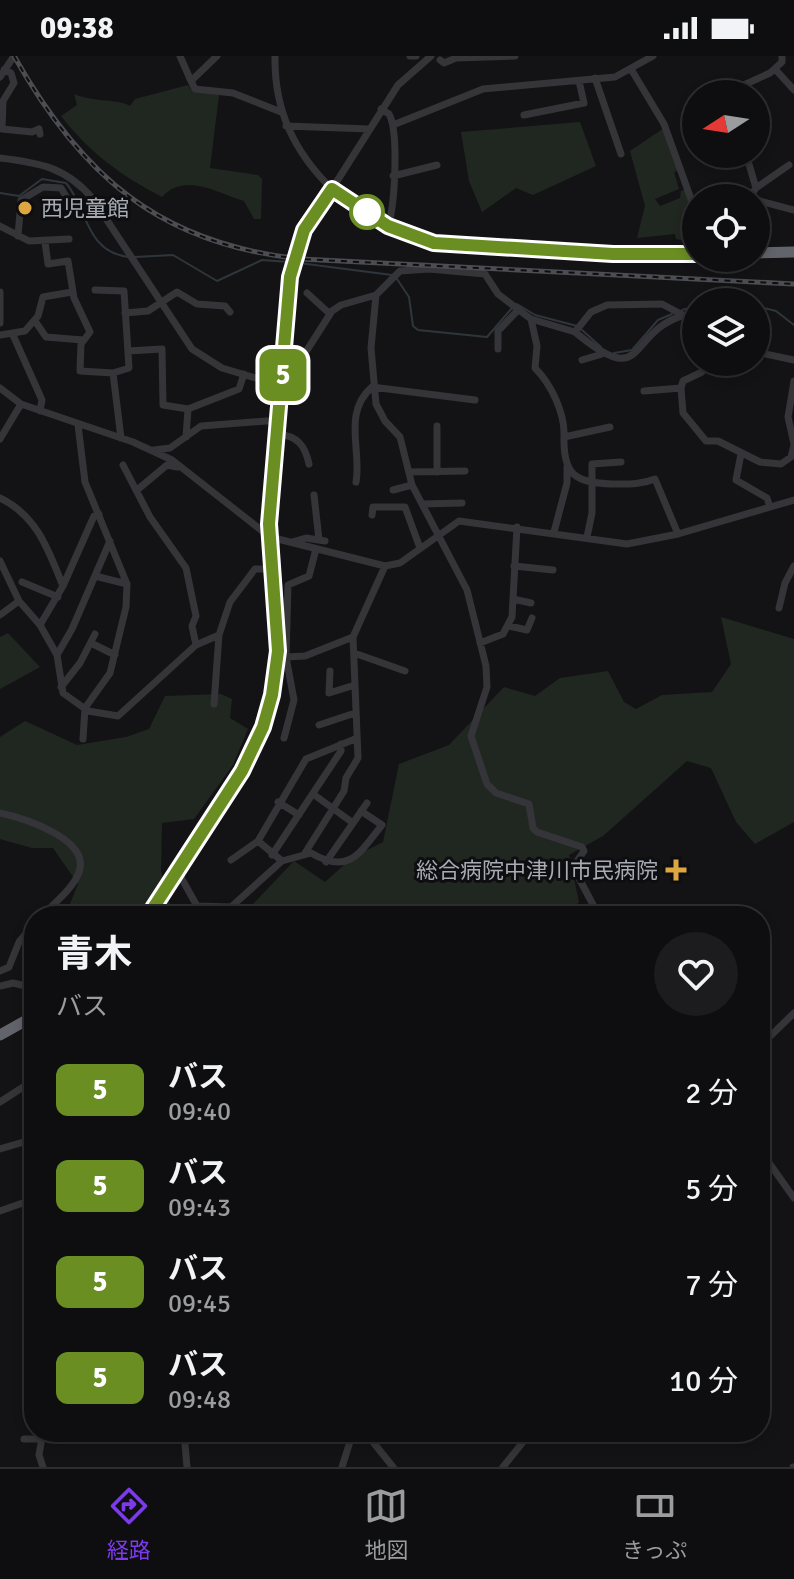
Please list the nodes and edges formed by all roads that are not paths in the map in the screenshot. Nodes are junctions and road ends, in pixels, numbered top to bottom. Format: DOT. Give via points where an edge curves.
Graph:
graph roads {
  1 [pos="14,56"];
  2 [pos="180,56"];
  3 [pos="217,56"];
  4 [pos="275,56"];
  5 [pos="431,56"];
  6 [pos="515,56"];
  7 [pos="653,56"];
  8 [pos="782,56"];
  9 [pos="480,58"];
  10 [pos="440,60"];
  11 [pos="631,69"];
  12 [pos="775,69"];
  13 [pos="2,74"];
  14 [pos="595,78"];
  15 [pos="754,80"];
  16 [pos="191,81"];
  17 [pos="579,81"];
  18 [pos="794,90"];
  19 [pos="381,109"];
  20 [pos="281,112"];
  21 [pos="524,115"];
  22 [pos="393,125"];
  23 [pos="286,126"];
  24 [pos="369,129"];
  25 [pos="40,134"];
  26 [pos="621,154"];
  27 [pos="0,158"];
  28 [pos="437,165"];
  29 [pos="789,165"];
  30 [pos="393,176"];
  31 [pos="686,184"];
  32 [pos="762,184"];
  33 [pos="332,189"];
  34 [pos="67,198"];
  35 [pos="770,203"];
  36 [pos="794,210"];
  37 [pos="0,226"];
  38 [pos="388,226"];
  39 [pos="18,236"];
  40 [pos="69,239"];
  41 [pos="45,242"];
  42 [pos="794,252"];
  43 [pos="770,253"];
  44 [pos="682,254"];
  45 [pos="95,290"];
  46 [pos="0,292"];
  47 [pos="72,292"];
  48 [pos="307,293"];
  49 [pos="376,295"];
  50 [pos="161,303"];
  51 [pos="515,308"];
  52 [pos="230,312"];
  53 [pos="125,313"];
  54 [pos="330,314"];
  55 [pos="682,314"];
  56 [pos="682,316"];
  57 [pos="531,319"];
  58 [pos="35,321"];
  59 [pos="0,323"];
  60 [pos="577,329"];
  61 [pos="0,335"];
  62 [pos="13,335"];
  63 [pos="83,340"];
  64 [pos="498,349"];
  65 [pos="128,351"];
  66 [pos="602,354"];
  67 [pos="770,357"];
  68 [pos="582,360"];
  69 [pos="794,360"];
  70 [pos="113,373"];
  71 [pos="244,374"];
  72 [pos="694,376"];
  73 [pos="794,381"];
  74 [pos="282,386"];
  75 [pos="372,387"];
  76 [pos="0,388"];
  77 [pos="681,388"];
  78 [pos="644,391"];
  79 [pos="475,400"];
  80 [pos="21,404"];
  81 [pos="188,409"];
  82 [pos="40,411"];
  83 [pos="279,420"];
  84 [pos="78,425"];
  85 [pos="437,426"];
  86 [pos="610,427"];
  87 [pos="278,434"];
  88 [pos="186,437"];
  89 [pos="564,437"];
  90 [pos="121,438"];
  91 [pos="0,439"];
  92 [pos="794,444"];
  93 [pos="154,450"];
  94 [pos="741,454"];
  95 [pos="621,462"];
  96 [pos="309,464"];
  97 [pos="567,464"];
  98 [pos="123,465"];
  99 [pos="179,465"];
  100 [pos="465,471"];
  101 [pos="409,472"];
  102 [pos="437,472"];
  103 [pos="356,482"];
  104 [pos="591,483"];
  105 [pos="412,485"];
  106 [pos="137,490"];
  107 [pos="393,490"];
  108 [pos="314,495"];
  109 [pos="0,498"];
  110 [pos="794,500"];
  111 [pos="462,503"];
  112 [pos="422,504"];
  113 [pos="770,507"];
  114 [pos="99,514"];
  115 [pos="372,515"];
  116 [pos="517,527"];
  117 [pos="554,532"];
  118 [pos="440,534"];
  119 [pos="678,534"];
  120 [pos="270,537"];
  121 [pos="587,537"];
  122 [pos="110,541"];
  123 [pos="290,542"];
  124 [pos="420,548"];
  125 [pos="316,549"];
  126 [pos="0,561"];
  127 [pos="385,566"];
  128 [pos="514,566"];
  129 [pos="794,566"];
  130 [pos="272,569"];
  131 [pos="553,570"];
  132 [pos="95,576"];
  133 [pos="22,582"];
  134 [pos="127,584"];
  135 [pos="63,586"];
  136 [pos="784,593"];
  137 [pos="794,593"];
  138 [pos="58,597"];
  139 [pos="513,599"];
  140 [pos="19,601"];
  141 [pos="531,603"];
  142 [pos="779,608"];
  143 [pos="0,615"];
  144 [pos="532,618"];
  145 [pos="40,625"];
  146 [pos="509,626"];
  147 [pos="95,634"];
  148 [pos="219,635"];
  149 [pos="353,637"];
  150 [pos="91,643"];
  151 [pos="480,643"];
  152 [pos="196,645"];
  153 [pos="354,653"];
  154 [pos="57,655"];
  155 [pos="115,655"];
  156 [pos="286,657"];
  157 [pos="330,671"];
  158 [pos="405,671"];
  159 [pos="355,685"];
  160 [pos="61,687"];
  161 [pos="214,704"];
  162 [pos="85,708"];
  163 [pos="355,713"];
  164 [pos="319,725"];
  165 [pos="284,738"];
  166 [pos="83,739"];
  167 [pos="355,739"];
  168 [pos="341,744"];
  169 [pos="313,794"];
  170 [pos="278,802"];
  171 [pos="367,803"];
  172 [pos="332,809"];
  173 [pos="361,811"];
  174 [pos="0,813"];
  175 [pos="299,815"];
  176 [pos="353,823"];
  177 [pos="258,841"];
  178 [pos="305,853"];
  179 [pos="272,855"];
  180 [pos="231,860"];
  181 [pos="282,861"];
  182 [pos="326,862"];
  183 [pos="178,872"];
  184 [pos="51,906"];
  185 [pos="155,906"];
  186 [pos="197,906"];
  187 [pos="232,906"];
  188 [pos="594,906"];
  189 [pos="24,936"];
  190 [pos="0,971"];
  191 [pos="0,986"];
  192 [pos="24,986"];
  193 [pos="794,1013"];
  194 [pos="24,1022"];
  195 [pos="0,1035"];
  196 [pos="770,1036"];
  197 [pos="24,1086"];
  198 [pos="0,1102"];
  199 [pos="24,1142"];
  200 [pos="0,1149"];
  201 [pos="770,1164"];
  202 [pos="794,1198"];
  203 [pos="24,1203"];
  204 [pos="0,1211"];
  205 [pos="41,1442"];
  206 [pos="185,1442"];
  207 [pos="350,1442"];
  208 [pos="373,1442"];
  209 [pos="523,1442"];
  210 [pos="43,1467"];
  211 [pos="187,1467"];
  212 [pos="342,1467"];
  213 [pos="393,1467"];
  214 [pos="503,1467"];
  1 -- 13 [label="street"];
  2 -- 16 [label="street"];
  3 -- 16 [label="street"];
  4 -- 20 [label="street"];
  5 -- 19 [label="street" via="398,85"];
  6 -- 9 [label="street"];
  7 -- 11 [label="street"];
  8 -- 12 [label="street"];
  9 -- 10 [label="street"];
  11 -- 14 [label="street"];
  11 -- 31 [label="street" via="664,124"];
  12 -- 15 [label="street"];
  12 -- 18 [label="street"];
  13 -- 25 [label="street" via="11,73 14,83 3,101 2,129 39,129"];
  14 -- 17 [label="street"];
  14 -- 26 [label="street"];
  16 -- 20 [label="street" via="195,89 233,93"];
  17 -- 21 [label="street" via="584,103"];
  17 -- 22 [label="street" via="483,89"];
  19 -- 22 [label="street"];
  19 -- 24 [label="street"];
  20 -- 23 [label="street"];
  22 -- 30 [label="street"];
  23 -- 24 [label="street"];
  23 -- 33 [label="street" via="307,163"];
  24 -- 33 [label="street"];
  27 -- 50 [label="street" via="64,172 93,199"];
  28 -- 30 [label="street"];
  29 -- 32 [label="street"];
  30 -- 38 [label="street"];
  33 -- 38 [label="highway"];
  33 -- 74 [label="highway, bridge" via="304,230 290,277"];
  34 -- 39 [label="street" via="53,186 21,200"];
  35 -- 36 [label="street"];
  37 -- 39 [label="street"];
  38 -- 44 [label="highway" via="450,246"];
  39 -- 41 [label="street"];
  40 -- 41 [label="street"];
  41 -- 47 [label="street" via="48,264 68,261"];
  42 -- 43 [label="highway"];
  45 -- 53 [label="street" via="124,291"];
  46 -- 59 [label="street"];
  47 -- 58 [label="street" via="43,297"];
  47 -- 63 [label="street" via="90,332"];
  48 -- 54 [label="street"];
  49 -- 51 [label="street" via="400,271 485,274"];
  49 -- 54 [label="street" via="341,305"];
  49 -- 75 [label="street"];
  50 -- 52 [label="street" via="177,292 197,304 225,306"];
  50 -- 53 [label="street" via="148,311"];
  50 -- 71 [label="street" via="200,356"];
  51 -- 57 [label="street"];
  51 -- 64 [label="street" via="498,331"];
  53 -- 65 [label="street"];
  54 -- 74 [label="street" via="302,358 296,378"];
  55 -- 60 [label="street" via="655,304 607,305 591,312"];
  56 -- 66 [label="street" via="663,324 631,355 617,359"];
  57 -- 60 [label="street"];
  57 -- 89 [label="street" via="535,368 546,380"];
  58 -- 62 [label="street"];
  58 -- 63 [label="street" via="46,337"];
  60 -- 66 [label="street"];
  61 -- 62 [label="street"];
  62 -- 82 [label="street" via="42,400"];
  63 -- 70 [label="street" via="80,371"];
  65 -- 70 [label="street" via="129,368"];
  65 -- 81 [label="street" via="162,349 163,405"];
  66 -- 68 [label="street"];
  67 -- 69 [label="street"];
  70 -- 90 [label="street"];
  71 -- 74 [label="street"];
  71 -- 81 [label="street" via="239,389"];
  72 -- 77 [label="street"];
  73 -- 92 [label="street" via="788,417"];
  74 -- 83 [label="highway"];
  75 -- 79 [label="street"];
  75 -- 101 [label="street" via="385,421 400,437"];
  75 -- 103 [label="street" via="354,421 353,445 361,461"];
  76 -- 80 [label="street"];
  77 -- 78 [label="street"];
  77 -- 94 [label="street" via="683,413 706,441 718,441"];
  80 -- 82 [label="street"];
  80 -- 91 [label="street"];
  81 -- 88 [label="street"];
  82 -- 84 [label="street"];
  83 -- 87 [label="highway"];
  83 -- 88 [label="street" via="201,426"];
  84 -- 90 [label="street"];
  84 -- 114 [label="street" via="85,482"];
  85 -- 102 [label="street"];
  86 -- 89 [label="street"];
  87 -- 96 [label="street" via="295,438"];
  87 -- 120 [label="highway"];
  88 -- 93 [label="street" via="170,448"];
  89 -- 97 [label="street" via="561,448"];
  90 -- 93 [label="street"];
  92 -- 94 [label="street" via="791,457 781,464"];
  93 -- 99 [label="street"];
  94 -- 113 [label="street" via="736,480 767,498"];
  95 -- 104 [label="street" via="592,464"];
  97 -- 104 [label="street"];
  97 -- 117 [label="street"];
  98 -- 106 [label="street"];
  99 -- 106 [label="street" via="167,465"];
  99 -- 120 [label="street"];
  100 -- 102 [label="street"];
  101 -- 102 [label="street"];
  101 -- 105 [label="street"];
  104 -- 119 [label="street" via="641,485 655,479"];
  104 -- 121 [label="street"];
  105 -- 107 [label="street"];
  105 -- 112 [label="street"];
  106 -- 152 [label="street" via="186,568"];
  108 -- 123 [label="street" via="322,540"];
  109 -- 135 [label="street" via="37,527"];
  110 -- 113 [label="street"];
  111 -- 112 [label="street"];
  112 -- 118 [label="street"];
  113 -- 119 [label="street"];
  114 -- 122 [label="street"];
  114 -- 135 [label="street"];
  115 -- 124 [label="street" via="373,507 405,507"];
  116 -- 117 [label="street"];
  116 -- 118 [label="street" via="459,521"];
  116 -- 128 [label="street"];
  117 -- 121 [label="street"];
  118 -- 124 [label="street"];
  118 -- 151 [label="street" via="467,590"];
  119 -- 121 [label="street" via="627,544"];
  120 -- 123 [label="street"];
  120 -- 130 [label="highway"];
  122 -- 132 [label="street"];
  122 -- 134 [label="street"];
  123 -- 125 [label="street"];
  124 -- 127 [label="street"];
  125 -- 127 [label="street"];
  125 -- 156 [label="street" via="309,576 288,585"];
  126 -- 140 [label="street"];
  127 -- 149 [label="street"];
  128 -- 131 [label="street"];
  128 -- 139 [label="street"];
  129 -- 136 [label="street"];
  130 -- 148 [label="street" via="255,569 230,602"];
  130 -- 183 [label="highway" via="278,651 263,727 242,771"];
  132 -- 134 [label="street"];
  132 -- 154 [label="street"];
  133 -- 138 [label="street"];
  134 -- 155 [label="street"];
  135 -- 138 [label="street"];
  136 -- 137 [label="street"];
  136 -- 142 [label="street"];
  138 -- 145 [label="street"];
  139 -- 141 [label="street"];
  139 -- 146 [label="street"];
  140 -- 143 [label="street"];
  140 -- 145 [label="street"];
  144 -- 146 [label="street" via="527,630"];
  145 -- 154 [label="street"];
  146 -- 151 [label="street"];
  147 -- 150 [label="street"];
  148 -- 152 [label="street"];
  148 -- 161 [label="street"];
  149 -- 153 [label="street"];
  149 -- 156 [label="street" via="305,656"];
  150 -- 155 [label="street"];
  150 -- 160 [label="street"];
  151 -- 188 [label="street" via="487,687 471,736 487,784 496,793 529,804 537,832 582,847 573,867"];
  152 -- 162 [label="street" via="125,714"];
  153 -- 158 [label="street"];
  153 -- 159 [label="street"];
  154 -- 160 [label="street"];
  155 -- 162 [label="street" via="104,684"];
  156 -- 165 [label="street" via="294,700"];
  157 -- 159 [label="street" via="329,693"];
  159 -- 163 [label="street"];
  160 -- 162 [label="street"];
  162 -- 166 [label="street"];
  163 -- 164 [label="street"];
  163 -- 167 [label="street"];
  167 -- 168 [label="street"];
  167 -- 172 [label="street" via="358,758"];
  168 -- 169 [label="street"];
  168 -- 170 [label="street" via="306,759"];
  169 -- 172 [label="street"];
  169 -- 175 [label="street"];
  170 -- 175 [label="street"];
  170 -- 177 [label="street"];
  171 -- 173 [label="street"];
  172 -- 176 [label="street"];
  172 -- 178 [label="street"];
  173 -- 176 [label="street"];
  173 -- 182 [label="street" via="382,825 363,850 339,865"];
  174 -- 184 [label="street" via="42,823 76,851 81,866 74,882"];
  175 -- 179 [label="street"];
  176 -- 182 [label="street"];
  177 -- 179 [label="street"];
  177 -- 180 [label="street"];
  178 -- 181 [label="street"];
  178 -- 182 [label="street"];
  179 -- 181 [label="street"];
  181 -- 187 [label="street"];
  183 -- 185 [label="highway"];
  183 -- 186 [label="street"];
  189 -- 190 [label="street" via="9,967"];
  191 -- 192 [label="street"];
  193 -- 196 [label="street"];
  194 -- 195 [label="highway"];
  197 -- 198 [label="street"];
  199 -- 200 [label="street"];
  201 -- 202 [label="street"];
  203 -- 204 [label="street"];
  205 -- 210 [label="street"];
  206 -- 211 [label="street"];
  207 -- 212 [label="street"];
  208 -- 213 [label="street"];
  209 -- 214 [label="street"];
}
